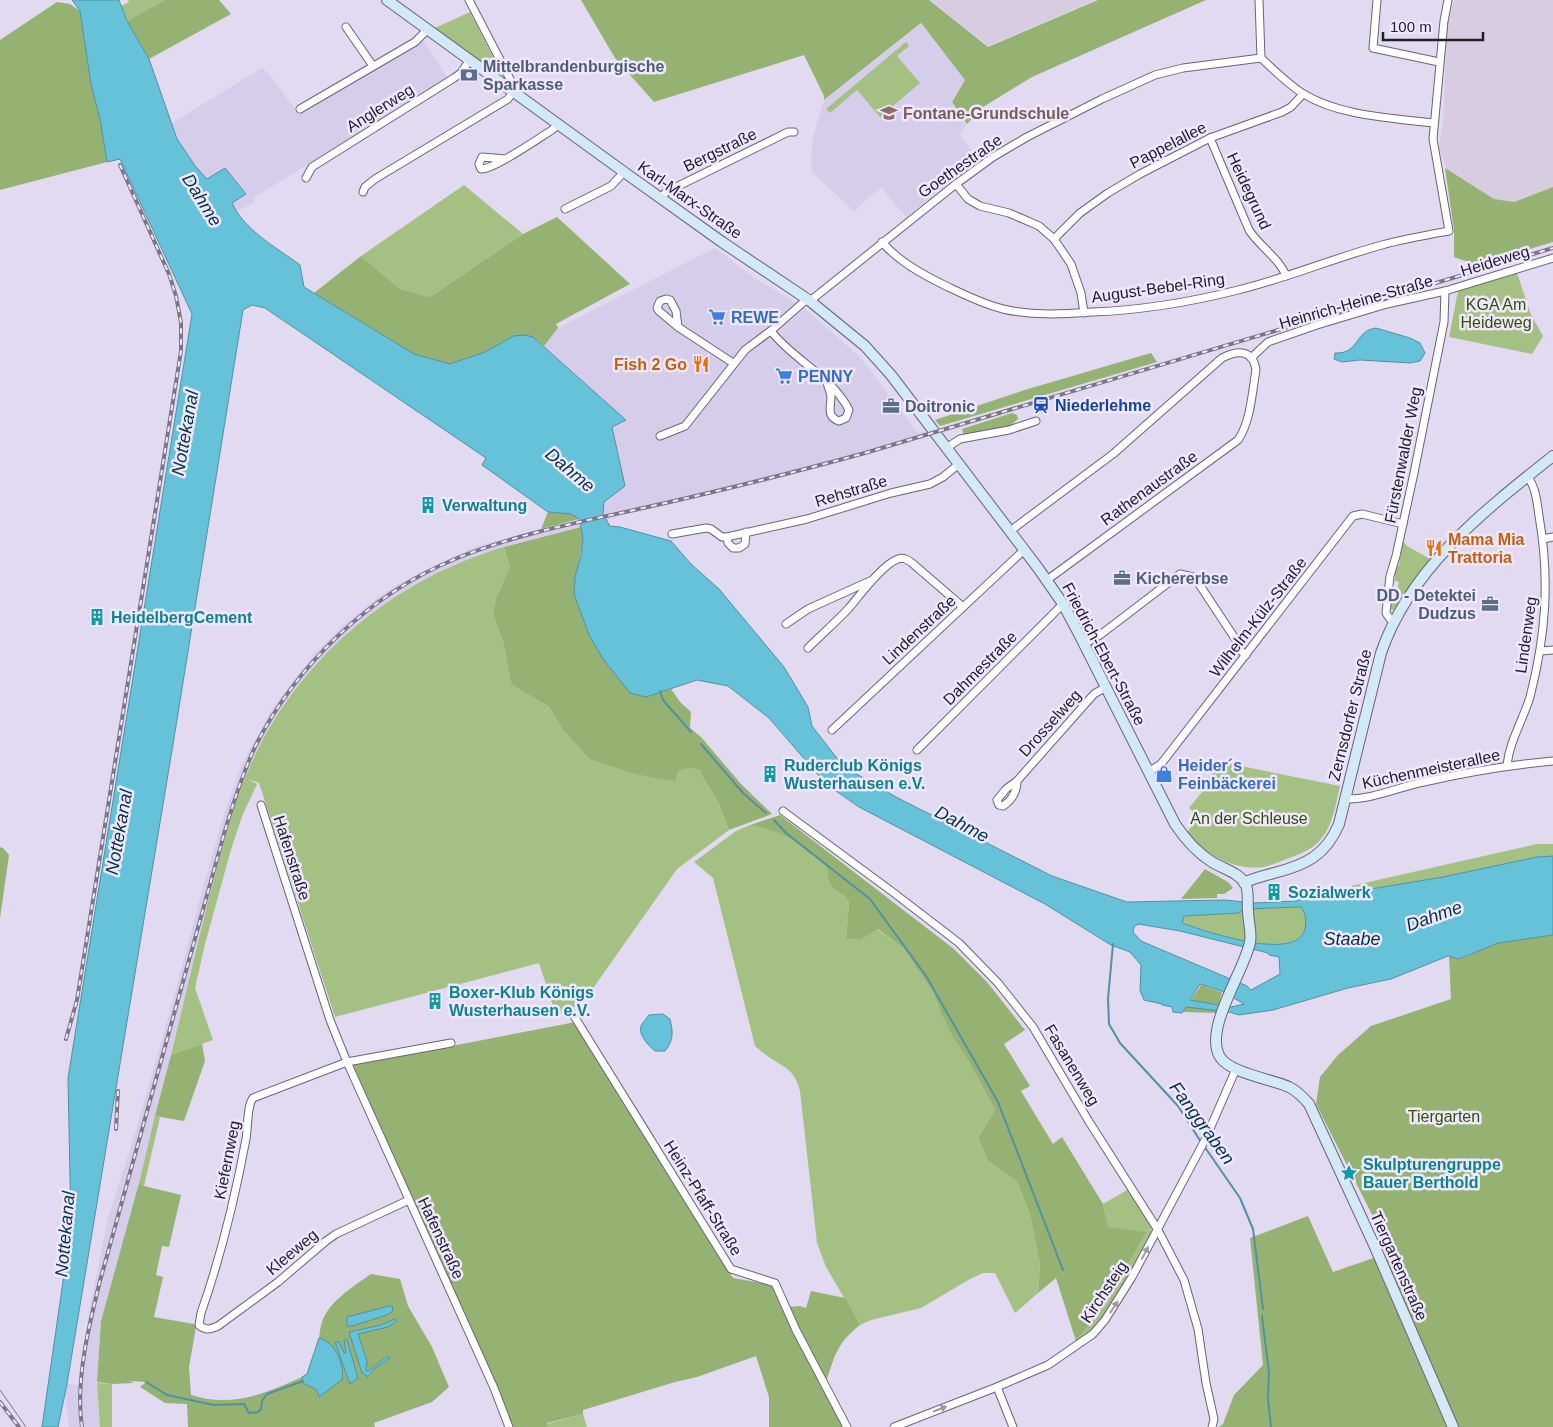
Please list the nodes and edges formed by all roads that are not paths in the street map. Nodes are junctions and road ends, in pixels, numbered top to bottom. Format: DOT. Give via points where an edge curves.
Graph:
graph roads {
  1 [pos="387,0"];
  2 [pos="470,0"];
  3 [pos="1259,0"];
  4 [pos="1377,0"];
  5 [pos="1448,0"];
  6 [pos="346,27"];
  7 [pos="427,30"];
  8 [pos="1261,58"];
  9 [pos="469,61"];
  10 [pos="1439,62"];
  11 [pos="373,66"];
  12 [pos="514,93"];
  13 [pos="1303,94"];
  14 [pos="300,109"];
  15 [pos="1433,123"];
  16 [pos="558,124"];
  17 [pos="794,132"];
  18 [pos="1210,138"];
  19 [pos="505,159"];
  20 [pos="624,172"];
  21 [pos="306,178"];
  22 [pos="956,184"];
  23 [pos="363,192"];
  24 [pos="661,198"];
  25 [pos="565,209"];
  26 [pos="1054,238"];
  27 [pos="882,242"];
  28 [pos="1553,258"];
  29 [pos="1286,276"];
  30 [pos="1445,291"];
  31 [pos="808,300"];
  32 [pos="1084,313"];
  33 [pos="678,327"];
  34 [pos="771,331"];
  35 [pos="1251,358"];
  36 [pos="733,363"];
  37 [pos="827,383"];
  38 [pos="1036,421"];
  39 [pos="660,436"];
  40 [pos="946,448"];
  41 [pos="1553,456"];
  42 [pos="958,464"];
  43 [pos="1527,476"];
  44 [pos="1403,524"];
  45 [pos="1010,531"];
  46 [pos="746,532"];
  47 [pos="672,534"];
  48 [pos="727,537"];
  49 [pos="1553,537"];
  50 [pos="1544,539"];
  51 [pos="1024,550"];
  52 [pos="872,580"];
  53 [pos="1047,580"];
  54 [pos="1063,604"];
  55 [pos="962,607"];
  56 [pos="1395,621"];
  57 [pos="786,624"];
  58 [pos="1084,644"];
  59 [pos="808,648"];
  60 [pos="1553,650"];
  61 [pos="1540,651"];
  62 [pos="1246,655"];
  63 [pos="1106,686"];
  64 [pos="832,730"];
  65 [pos="917,750"];
  66 [pos="1553,761"];
  67 [pos="1508,766"];
  68 [pos="1148,772"];
  69 [pos="1017,780"];
  70 [pos="1345,799"];
  71 [pos="261,805"];
  72 [pos="783,811"];
  73 [pos="1244,883"];
  74 [pos="574,1016"];
  75 [pos="450,1043"];
  76 [pos="347,1062"];
  77 [pos="1236,1069"];
  78 [pos="409,1200"];
  79 [pos="1158,1230"];
  80 [pos="199,1325"];
  81 [pos="998,1387"];
  82 [pos="509,1427"];
  83 [pos="847,1427"];
  84 [pos="894,1427"];
  85 [pos="1013,1427"];
  86 [pos="1212,1427"];
  87 [pos="1453,1427"];
  1 -- 7 [label="street, Karl-Marx-Straße"];
  2 -- 12 [label="street" via="515,89"];
  3 -- 8 [label="street"];
  4 -- 10 [label="street" via="1373,48"];
  5 -- 10 [label="street"];
  6 -- 11 [label="street"];
  7 -- 9 [label="street, Karl-Marx-Straße"];
  7 -- 11 [label="street" via="415,42"];
  8 -- 13 [label="street"];
  8 -- 22 [label="street, Goethestraße" via="1183,68 1141,80 1027,137"];
  9 -- 12 [label="street, Karl-Marx-Straße"];
  9 -- 21 [label="street, Anglerweg" via="454,78 312,167"];
  10 -- 15 [label="street"];
  11 -- 14 [label="street"];
  12 -- 16 [label="street, Karl-Marx-Straße"];
  12 -- 23 [label="street" via="375,179"];
  13 -- 15 [label="street" via="1367,115"];
  13 -- 18 [label="street, Pappelallee" via="1292,107 1282,112"];
  15 -- 29 [label="street, August-Bebel-Ring" via="1449,231 1383,244"];
  16 -- 19 [label="street"];
  16 -- 20 [label="street, Karl-Marx-Straße"];
  17 -- 24 [label="street, Bergstraße" via="788,132 666,192"];
  18 -- 26 [label="street, Pappelallee" via="1108,193 1080,213"];
  18 -- 29 [label="street, Heidegrund" via="1248,230"];
  20 -- 24 [label="street, Karl-Marx-Straße"];
  20 -- 25 [label="street" via="611,186"];
  22 -- 26 [label="street" via="968,199 980,206 1009,213 1039,226"];
  22 -- 27 [label="street, Goethestraße"];
  24 -- 31 [label="street, Karl-Marx-Straße"];
  26 -- 32 [label="street" via="1071,264"];
  27 -- 31 [label="street, Goethestraße"];
  27 -- 32 [label="street, August-Bebel-Ring" via="906,263 955,290 1001,309 1035,314"];
  28 -- 30 [label="street, Heideweg"];
  29 -- 32 [label="street, August-Bebel-Ring" via="1203,298"];
  30 -- 35 [label="street, Heinrich-Heine-Straße" via="1317,325 1268,342"];
  30 -- 44 [label="street, Fürstenwalder Weg" via="1444,322"];
  31 -- 34 [label="street"];
  31 -- 40 [label="street, Karl-Marx-Straße" via="872,354"];
  33 -- 36 [label="street"];
  34 -- 36 [label="street"];
  34 -- 37 [label="street" via="779,342"];
  35 -- 45 [label="street" via="1240,352 1222,358 1113,454"];
  35 -- 53 [label="street, Rathenaustraße" via="1256,370 1238,440"];
  36 -- 39 [label="street" via="685,426"];
  37 -- 37 [label="street" via="830,413 842,420 849,410"];
  38 -- 40 [label="street" via="1009,430 960,439"];
  40 -- 42 [label="street, Friedrich-Ebert-Straße"];
  41 -- 43 [label="street, Zernsdorfer Straße"];
  42 -- 45 [label="street, Friedrich-Ebert-Straße"];
  42 -- 46 [label="street, Rehstraße" via="930,484 807,519"];
  43 -- 50 [label="street, Lindenweg" via="1534,486"];
  43 -- 56 [label="street, Zernsdorfer Straße" via="1458,536 1427,572"];
  44 -- 56 [label="street, Fürstenwalder Weg" via="1386,608 1388,616"];
  44 -- 62 [label="street, Wilhelm-Külz-Straße" via="1362,514 1353,516"];
  45 -- 51 [label="street, Friedrich-Ebert-Straße"];
  46 -- 48 [label="street, Rehstraße"];
  46 -- 48 [label="street" via="745,544 739,548 733,548"];
  47 -- 48 [label="street" via="706,528"];
  49 -- 50 [label="street"];
  50 -- 61 [label="street, Lindenweg" via="1546,601"];
  51 -- 53 [label="street, Friedrich-Ebert-Straße"];
  51 -- 55 [label="street, Lindenstraße"];
  52 -- 55 [label="street" via="894,561 906,559"];
  52 -- 57 [label="street" via="808,609"];
  52 -- 59 [label="street"];
  53 -- 54 [label="street, Friedrich-Ebert-Straße"];
  54 -- 58 [label="street, Friedrich-Ebert-Straße"];
  54 -- 65 [label="street, Dahmestraße"];
  55 -- 64 [label="street, Lindenstraße"];
  56 -- 70 [label="street, Zernsdorfer Straße" via="1377,665"];
  58 -- 62 [label="street" via="1180,574 1193,577 1199,584"];
  58 -- 63 [label="street, Friedrich-Ebert-Straße"];
  60 -- 61 [label="street"];
  61 -- 67 [label="street, Lindenweg" via="1529,698 1508,756"];
  62 -- 68 [label="street, Wilhelm-Külz-Straße" via="1161,764"];
  63 -- 68 [label="street, Friedrich-Ebert-Straße"];
  63 -- 69 [label="street, Drosselweg" via="1094,694"];
  66 -- 67 [label="street, Küchenmeisterallee"];
  67 -- 70 [label="street, Küchenmeisterallee" via="1436,779 1360,799"];
  68 -- 73 [label="street, Friedrich-Ebert-Straße" via="1183,836 1212,862 1238,876"];
  70 -- 73 [label="street, Zernsdorfer Straße" via="1335,832 1324,850 1298,865"];
  71 -- 76 [label="street, Hafenstraße" via="330,1020"];
  72 -- 79 [label="street, Fasanenweg" via="959,943 998,983 1033,1027"];
  73 -- 77 [label="street, Tiergartenstraße" via="1249,945 1225,1005 1216,1038 1219,1056"];
  74 -- 83 [label="street, Heinz-Pfaff-Straße" via="731,1269 775,1283"];
  75 -- 76 [label="street"];
  76 -- 78 [label="street, Hafenstraße"];
  76 -- 80 [label="street, Kiefernweg" via="251,1101 224,1241"];
  77 -- 79 [label="street, Kirchsteig" via="1205,1140"];
  77 -- 87 [label="street, Tiergartenstraße" via="1289,1088 1309,1104"];
  78 -- 80 [label="street, Kleeweg" via="331,1237 278,1282 218,1326 208,1330"];
  78 -- 82 [label="street, Hafenstraße"];
  81 -- 79 [label="street, Kirchsteig, one-way" via="1048,1365 1093,1334 1115,1305"];
  79 -- 86 [label="street, Fasanenweg" via="1184,1280 1198,1329 1214,1419"];
  84 -- 81 [label="street, Kirchsteig, one-way"];
  81 -- 85 [label="street"];
}
